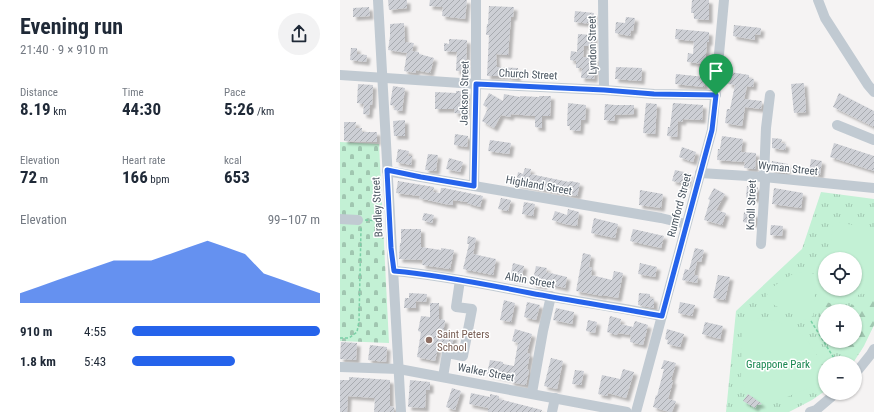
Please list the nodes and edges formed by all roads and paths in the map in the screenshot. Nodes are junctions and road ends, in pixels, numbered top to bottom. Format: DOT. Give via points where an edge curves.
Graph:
graph roads {
  1 [pos="378,0"];
  2 [pos="476,0"];
  3 [pos="603,0"];
  4 [pos="724,0"];
  5 [pos="818,0"];
  6 [pos="340,75"];
  7 [pos="382,77"];
  8 [pos="476,84"];
  9 [pos="604,90"];
  10 [pos="874,92"];
  11 [pos="716,95"];
  12 [pos="770,95"];
  13 [pos="837,125"];
  14 [pos="874,140"];
  15 [pos="387,170"];
  16 [pos="700,173"];
  17 [pos="764,177"];
  18 [pos="474,186"];
  19 [pos="874,188"];
  20 [pos="340,219"];
  21 [pos="358,220"];
  22 [pos="390,222"];
  23 [pos="686,224"];
  24 [pos="761,244"];
  25 [pos="394,271"];
  26 [pos="460,280"];
  27 [pos="551,296"];
  28 [pos="662,316"];
  29 [pos="811,321"];
  30 [pos="340,338"];
  31 [pos="874,349"];
  32 [pos="833,356"];
  33 [pos="862,365"];
  34 [pos="340,367"];
  35 [pos="399,368"];
  36 [pos="443,376"];
  37 [pos="532,394"];
  38 [pos="555,398"];
  39 [pos="828,400"];
  40 [pos="401,412"];
  41 [pos="552,412"];
  42 [pos="627,412"];
  43 [pos="636,412"];
  44 [pos="810,412"];
  1 -- 7 [label="street, Bradley Street"];
  2 -- 8 [label="street, Jackson Street"];
  3 -- 9 [label="street, Lyndon Street"];
  4 -- 11 [label="street, Rumford Street"];
  5 -- 10 [label="street" via="825,18"];
  6 -- 7 [label="street, Church Street"];
  7 -- 8 [label="street, Church Street"];
  7 -- 15 [label="street, Bradley Street"];
  8 -- 9 [label="street, Church Street"];
  8 -- 18 [label="street, Jackson Street"];
  9 -- 11 [label="street, Church Street"];
  11 -- 16 [label="street, Rumford Street" via="712,130"];
  12 -- 17 [label="street, Knoll Street"];
  13 -- 14 [label="street"];
  15 -- 18 [label="street, Highland Street"];
  15 -- 22 [label="street, Bradley Street"];
  16 -- 17 [label="street, Wyman Street"];
  16 -- 23 [label="street, Rumford Street"];
  17 -- 19 [label="street, Wyman Street"];
  17 -- 24 [label="street, Knoll Street"];
  18 -- 23 [label="street, Highland Street"];
  20 -- 21 [label="street"];
  21 -- 22 [label="path"];
  21 -- 30 [label="path" via="361,224 362,239 359,321 357,332 349,338"];
  22 -- 25 [label="street, Bradley Street"];
  23 -- 28 [label="street, Rumford Street"];
  25 -- 26 [label="street, Albin Street"];
  25 -- 35 [label="street, Bradley Street"];
  26 -- 27 [label="street, Albin Street"];
  26 -- 36 [label="street" via="456,307 472,309 463,356 447,353"];
  27 -- 28 [label="street, Albin Street"];
  27 -- 37 [label="street"];
  28 -- 43 [label="street, Rumford Street"];
  29 -- 32 [label="path"];
  31 -- 33 [label="street"];
  34 -- 35 [label="street, Walker Street"];
  35 -- 36 [label="street, Walker Street"];
  35 -- 40 [label="street, Bradley Street"];
  36 -- 37 [label="street, Walker Street"];
  37 -- 38 [label="street, Walker Street"];
  38 -- 41 [label="street"];
  38 -- 42 [label="street, Walker Street"];
  39 -- 44 [label="street"];
}
